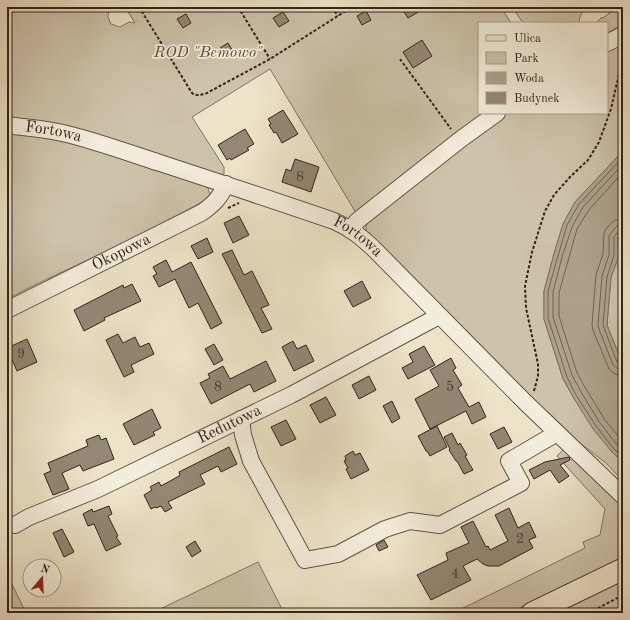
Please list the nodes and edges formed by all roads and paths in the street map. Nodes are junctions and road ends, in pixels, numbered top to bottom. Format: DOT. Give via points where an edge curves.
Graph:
graph roads {
  1 [pos="139,7"];
  2 [pos="238,7"];
  3 [pos="332,7"];
  4 [pos="352,7"];
  5 [pos="338,16"];
  6 [pos="623,35"];
  7 [pos="608,43"];
  8 [pos="270,59"];
  9 [pos="400,59"];
  10 [pos="496,114"];
  11 [pos="7,125"];
  12 [pos="459,141"];
  13 [pos="226,184"];
  14 [pos="351,230"];
  15 [pos="7,310"];
  16 [pos="439,316"];
  17 [pos="526,403"];
  18 [pos="241,419"];
  19 [pos="557,433"];
  20 [pos="623,496"];
  21 [pos="15,525"];
  22 [pos="623,569"];
  23 [pos="623,595"];
  24 [pos="532,613"];
  25 [pos="589,613"];
  26 [pos="623,613"];
  1 -- 8 [label="path" via="195,95 205,94"];
  2 -- 8 [label="path"];
  3 -- 5 [label="path"];
  4 -- 5 [label="path"];
  5 -- 8 [label="path"];
  6 -- 7 [label="street"];
  6 -- 17 [label="path" via="619,74 611,109 599,142 588,160 554,195 545,210 532,252 525,286 526,308 538,364 538,376 535,390"];
  9 -- 12 [label="path"];
  10 -- 12 [label="street"];
  11 -- 13 [label="street, Fortowa" via="73,136"];
  12 -- 14 [label="street" via="357,221"];
  13 -- 14 [label="street, Fortowa" via="334,221"];
  13 -- 15 [label="street, Okopowa" via="214,203 201,213"];
  14 -- 16 [label="street, Fortowa" via="373,248"];
  16 -- 17 [label="street, Fortowa"];
  16 -- 18 [label="street, Redutowa"];
  17 -- 19 [label="street, Fortowa"];
  18 -- 19 [label="street" via="251,461 305,560 338,554 386,528 410,521 440,525 521,483 509,461"];
  18 -- 21 [label="street, Redutowa" via="98,489"];
  19 -- 20 [label="street, Fortowa"];
  22 -- 24 [label="main road"];
  23 -- 25 [label="path"];
  23 -- 26 [label="path"];
}
